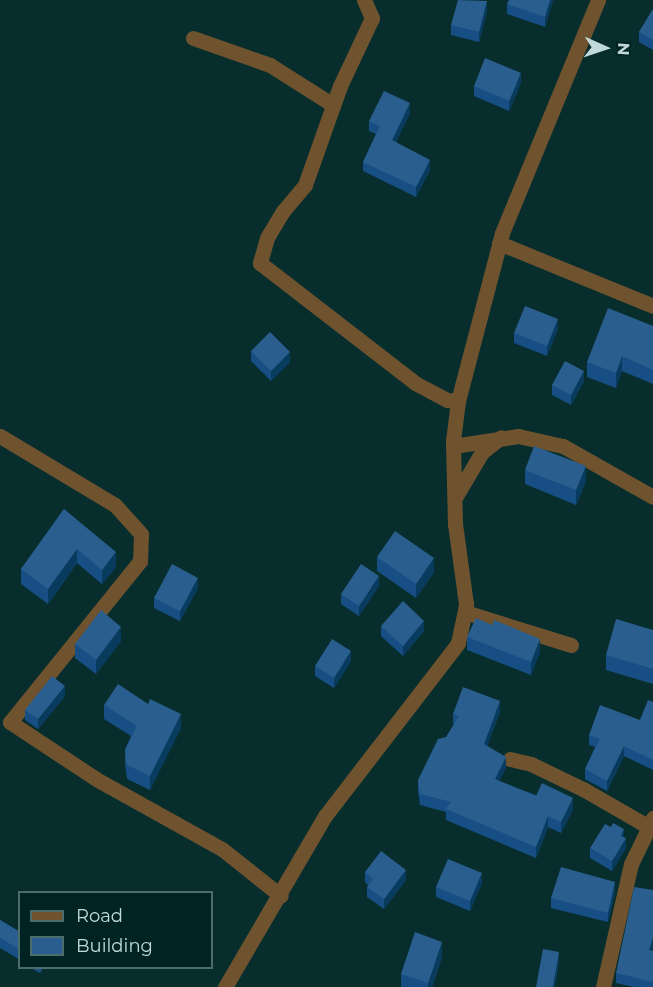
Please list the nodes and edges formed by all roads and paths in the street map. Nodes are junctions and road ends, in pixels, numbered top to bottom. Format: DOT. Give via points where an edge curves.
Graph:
graph roads {
  1 [pos="364,0"];
  2 [pos="598,0"];
  3 [pos="193,38"];
  4 [pos="333,105"];
  5 [pos="499,243"];
  6 [pos="653,306"];
  7 [pos="458,401"];
  8 [pos="0,436"];
  9 [pos="501,437"];
  10 [pos="453,446"];
  11 [pos="456,496"];
  12 [pos="653,497"];
  13 [pos="465,612"];
  14 [pos="571,645"];
  15 [pos="5,722"];
  16 [pos="510,759"];
  17 [pos="651,822"];
  18 [pos="281,896"];
  19 [pos="225,987"];
  20 [pos="603,987"];
  1 -- 4 [label="street" via="372,18"];
  2 -- 5 [label="street"];
  3 -- 4 [label="street" via="270,65"];
  4 -- 7 [label="street" via="305,185 267,238 260,263 414,383 447,400"];
  5 -- 6 [label="street"];
  5 -- 7 [label="street"];
  7 -- 10 [label="street"];
  8 -- 15 [label="street" via="115,505 141,534 140,561"];
  9 -- 10 [label="street"];
  9 -- 11 [label="street" via="482,452"];
  9 -- 12 [label="street" via="518,436 562,446"];
  10 -- 11 [label="street"];
  11 -- 13 [label="street"];
  13 -- 14 [label="street"];
  13 -- 18 [label="street" via="451,655 331,808"];
  15 -- 18 [label="street" via="96,779 222,849"];
  16 -- 17 [label="street" via="531,765"];
  17 -- 20 [label="street" via="631,864"];
  18 -- 19 [label="street"];
}
